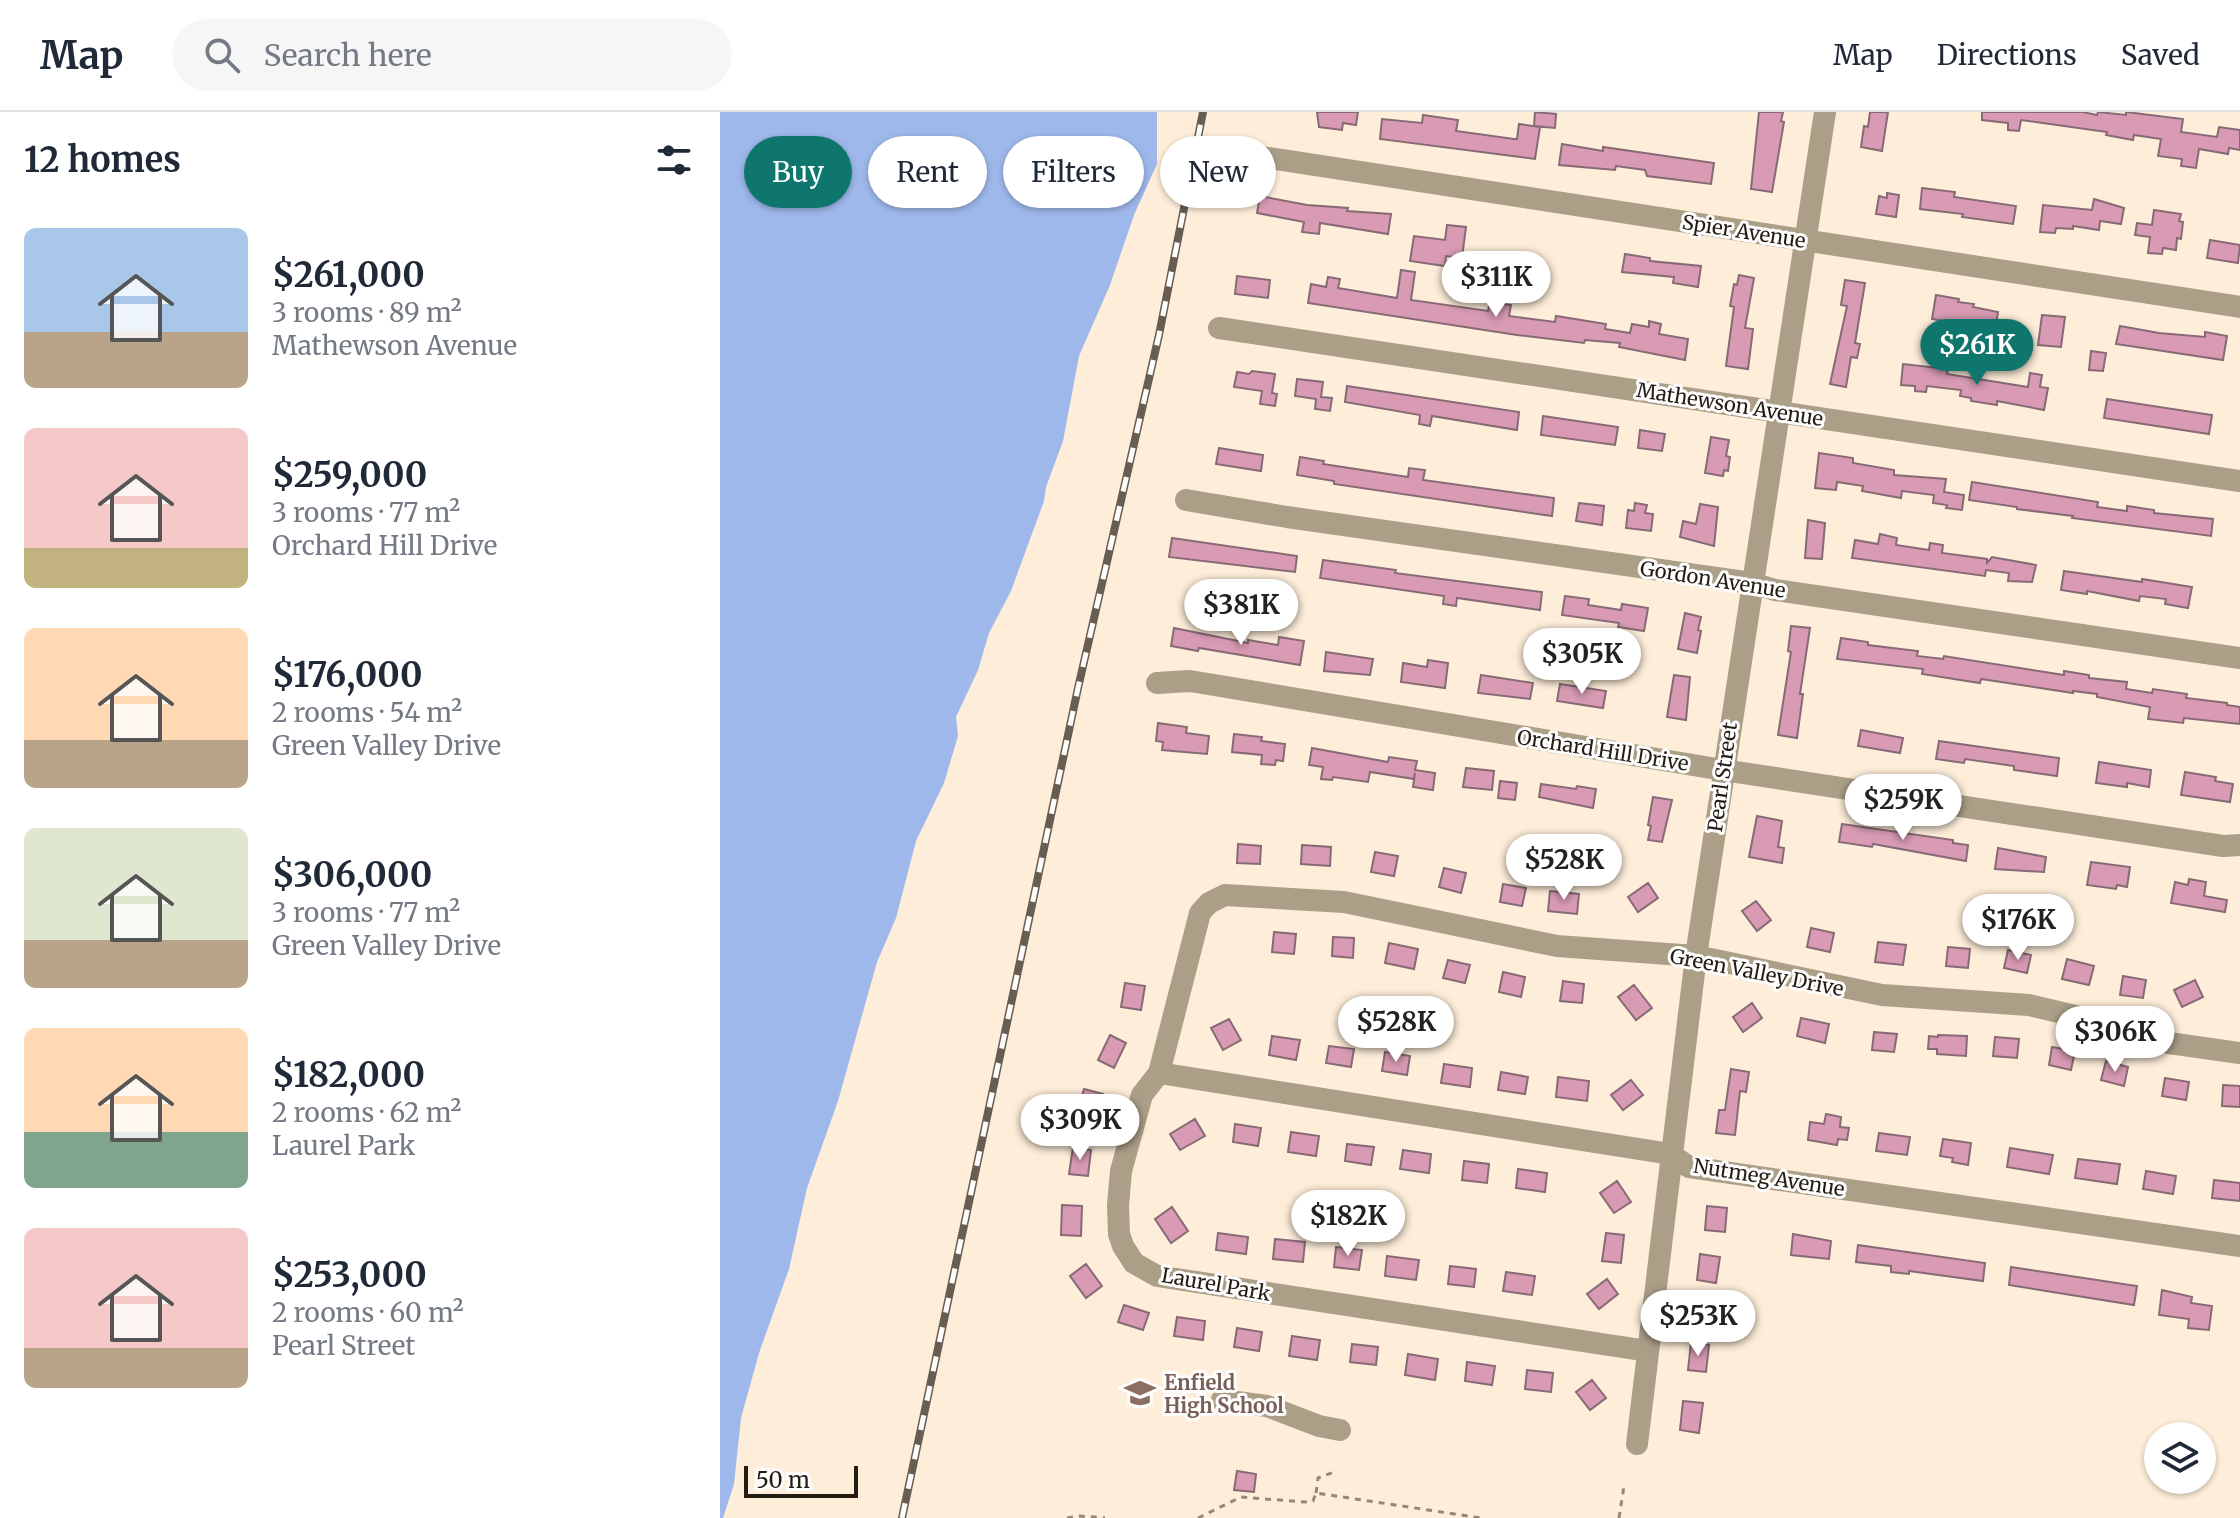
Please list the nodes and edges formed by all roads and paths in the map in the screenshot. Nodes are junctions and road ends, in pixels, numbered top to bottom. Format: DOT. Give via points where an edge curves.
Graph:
graph roads {
  1 [pos="1825,112"];
  2 [pos="1276,159"];
  3 [pos="1807,241"];
  4 [pos="2240,307"];
  5 [pos="1219,328"];
  6 [pos="1779,412"];
  7 [pos="2240,481"];
  8 [pos="1186,500"];
  9 [pos="1752,583"];
  10 [pos="2240,658"];
  11 [pos="1157,683"];
  12 [pos="1723,770"];
  13 [pos="2240,845"];
  14 [pos="1225,895"];
  15 [pos="1696,956"];
  16 [pos="2240,1053"];
  17 [pos="1159,1073"];
  18 [pos="1672,1155"];
  19 [pos="2240,1246"];
  20 [pos="1648,1351"];
  21 [pos="1222,1400"];
  22 [pos="1340,1430"];
  23 [pos="1637,1444"];
  24 [pos="1334,1472"];
  25 [pos="1624,1486"];
  26 [pos="1316,1493"];
  27 [pos="1218,1509"];
  28 [pos="1067,1518"];
  29 [pos="1105,1518"];
  30 [pos="1198,1518"];
  31 [pos="1216,1518"];
  32 [pos="1481,1518"];
  33 [pos="1619,1518"];
  1 -- 3 [label="street, Pearl Street"];
  2 -- 3 [label="street, Spier Avenue"];
  3 -- 4 [label="street, Spier Avenue"];
  3 -- 6 [label="street, Pearl Street"];
  5 -- 6 [label="street, Mathewson Avenue"];
  6 -- 7 [label="street, Mathewson Avenue"];
  6 -- 9 [label="street, Pearl Street"];
  8 -- 9 [label="street, Gordon Avenue"];
  9 -- 10 [label="street, Gordon Avenue"];
  9 -- 12 [label="street, Pearl Street"];
  11 -- 12 [label="street, Orchard Hill Drive" via="1190,681"];
  12 -- 13 [label="street, Orchard Hill Drive"];
  12 -- 15 [label="street, Pearl Street"];
  14 -- 15 [label="street, Green Valley Drive" via="1344,902 1557,946"];
  14 -- 17 [label="street, Laurel Park" via="1200,913"];
  15 -- 16 [label="street, Green Valley Drive" via="1882,995 2029,1005 2169,1043"];
  15 -- 18 [label="street, Pearl Street"];
  17 -- 18 [label="street, Nutmeg Avenue"];
  17 -- 20 [label="street, Laurel Park" via="1142,1095 1121,1171 1119,1234 1134,1263 1157,1276"];
  18 -- 19 [label="street, Nutmeg Avenue" via="1689,1167"];
  18 -- 20 [label="street, Pearl Street"];
  20 -- 23 [label="street, Pearl Street"];
  21 -- 22 [label="street" via="1267,1406"];
  24 -- 26 [label="path" via="1318,1478"];
  25 -- 33 [label="path"];
  26 -- 27 [label="path" via="1313,1501 1304,1502 1241,1497"];
  26 -- 32 [label="path"];
  27 -- 30 [label="path"];
  27 -- 31 [label="path"];
  28 -- 29 [label="path"];
}
